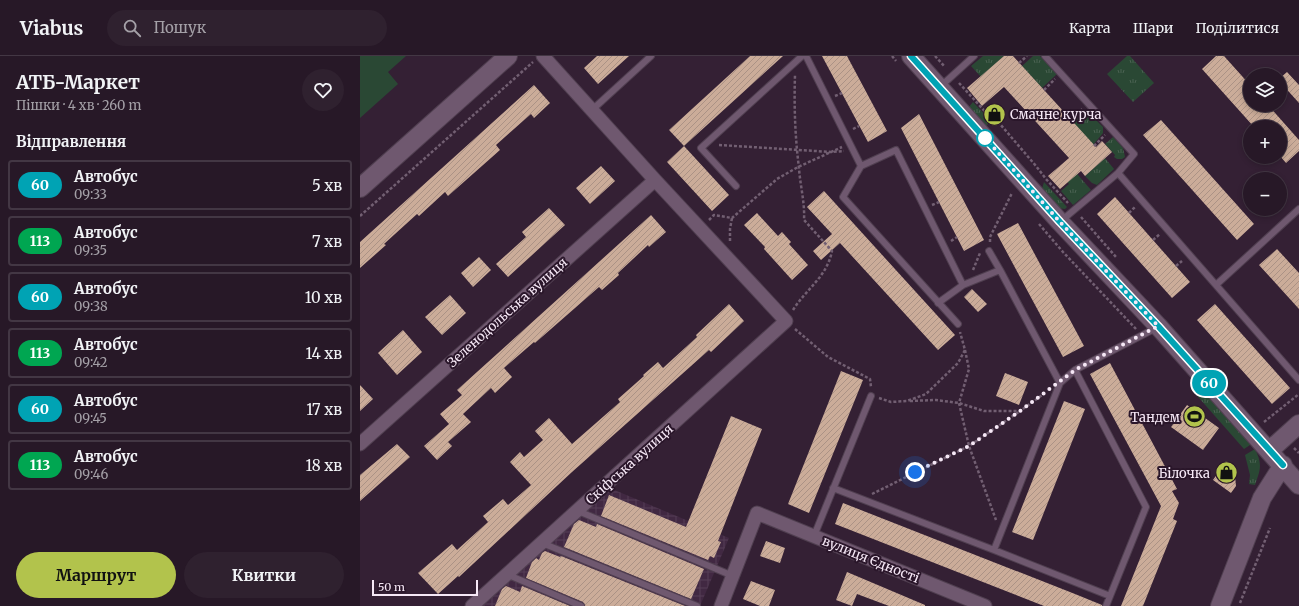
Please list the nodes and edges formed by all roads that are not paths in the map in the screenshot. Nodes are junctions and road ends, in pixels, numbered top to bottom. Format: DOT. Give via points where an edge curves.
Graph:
graph roads {
  1 [pos="508,56"];
  2 [pos="543,56"];
  3 [pos="651,56"];
  4 [pos="802,56"];
  5 [pos="806,56"];
  6 [pos="911,56"];
  7 [pos="974,56"];
  8 [pos="1045,56"];
  9 [pos="946,82"];
  10 [pos="592,110"];
  11 [pos="861,166"];
  12 [pos="1118,173"];
  13 [pos="655,180"];
  14 [pos="736,186"];
  15 [pos="360,188"];
  16 [pos="1299,209"];
  17 [pos="1060,222"];
  18 [pos="989,251"];
  19 [pos="1000,270"];
  20 [pos="1217,284"];
  21 [pos="963,285"];
  22 [pos="938,303"];
  23 [pos="958,324"];
  24 [pos="1158,326"];
  25 [pos="1075,370"];
  26 [pos="1299,380"];
  27 [pos="1060,383"];
  28 [pos="871,396"];
  29 [pos="1299,424"];
  30 [pos="360,444"];
  31 [pos="1270,450"];
  32 [pos="1283,465"];
  33 [pos="1299,484"];
  34 [pos="834,488"];
  35 [pos="578,510"];
  36 [pos="814,536"];
  37 [pos="542,543"];
  38 [pos="994,550"];
  39 [pos="506,574"];
  40 [pos="733,576"];
  41 [pos="1110,596"];
  42 [pos="472,606"];
  43 [pos="581,606"];
  44 [pos="697,606"];
  45 [pos="721,606"];
  46 [pos="985,606"];
  47 [pos="1106,606"];
  48 [pos="1220,606"];
  1 -- 15 [label="street"];
  2 -- 10 [label="street"];
  3 -- 10 [label="lane"];
  4 -- 14 [label="lane" via="701,148"];
  5 -- 11 [label="lane"];
  6 -- 9 [label="street"];
  7 -- 9 [label="lane"];
  8 -- 12 [label="lane" via="1134,154"];
  9 -- 17 [label="street"];
  10 -- 13 [label="street"];
  11 -- 21 [label="lane" via="896,150"];
  11 -- 22 [label="lane" via="843,197"];
  12 -- 17 [label="lane"];
  12 -- 20 [label="lane"];
  13 -- 30 [label="street, Зеленодольська вулиця"];
  13 -- 35 [label="street, Скіфська вулиця" via="786,322"];
  16 -- 20 [label="lane"];
  17 -- 24 [label="street"];
  18 -- 19 [label="lane"];
  19 -- 21 [label="lane"];
  19 -- 27 [label="lane"];
  20 -- 26 [label="lane"];
  21 -- 22 [label="lane"];
  22 -- 23 [label="lane"];
  24 -- 25 [label="lane"];
  24 -- 31 [label="street" via="1259,426"];
  25 -- 27 [label="lane"];
  25 -- 41 [label="lane" via="1146,507"];
  27 -- 38 [label="lane"];
  28 -- 34 [label="lane"];
  29 -- 31 [label="street"];
  31 -- 32 [label="street"];
  32 -- 33 [label="street"];
  32 -- 48 [label="street" via="1262,498"];
  34 -- 36 [label="lane"];
  34 -- 38 [label="lane"];
  35 -- 37 [label="street, Скіфська вулиця"];
  35 -- 40 [label="lane"];
  36 -- 40 [label="street, вулиця Єдності" via="757,513"];
  36 -- 46 [label="street, вулиця Єдності"];
  37 -- 39 [label="street, Скіфська вулиця"];
  37 -- 44 [label="lane"];
  38 -- 41 [label="lane"];
  39 -- 42 [label="street, Скіфська вулиця"];
  39 -- 43 [label="lane"];
  40 -- 45 [label="street"];
  41 -- 47 [label="lane"];
}
